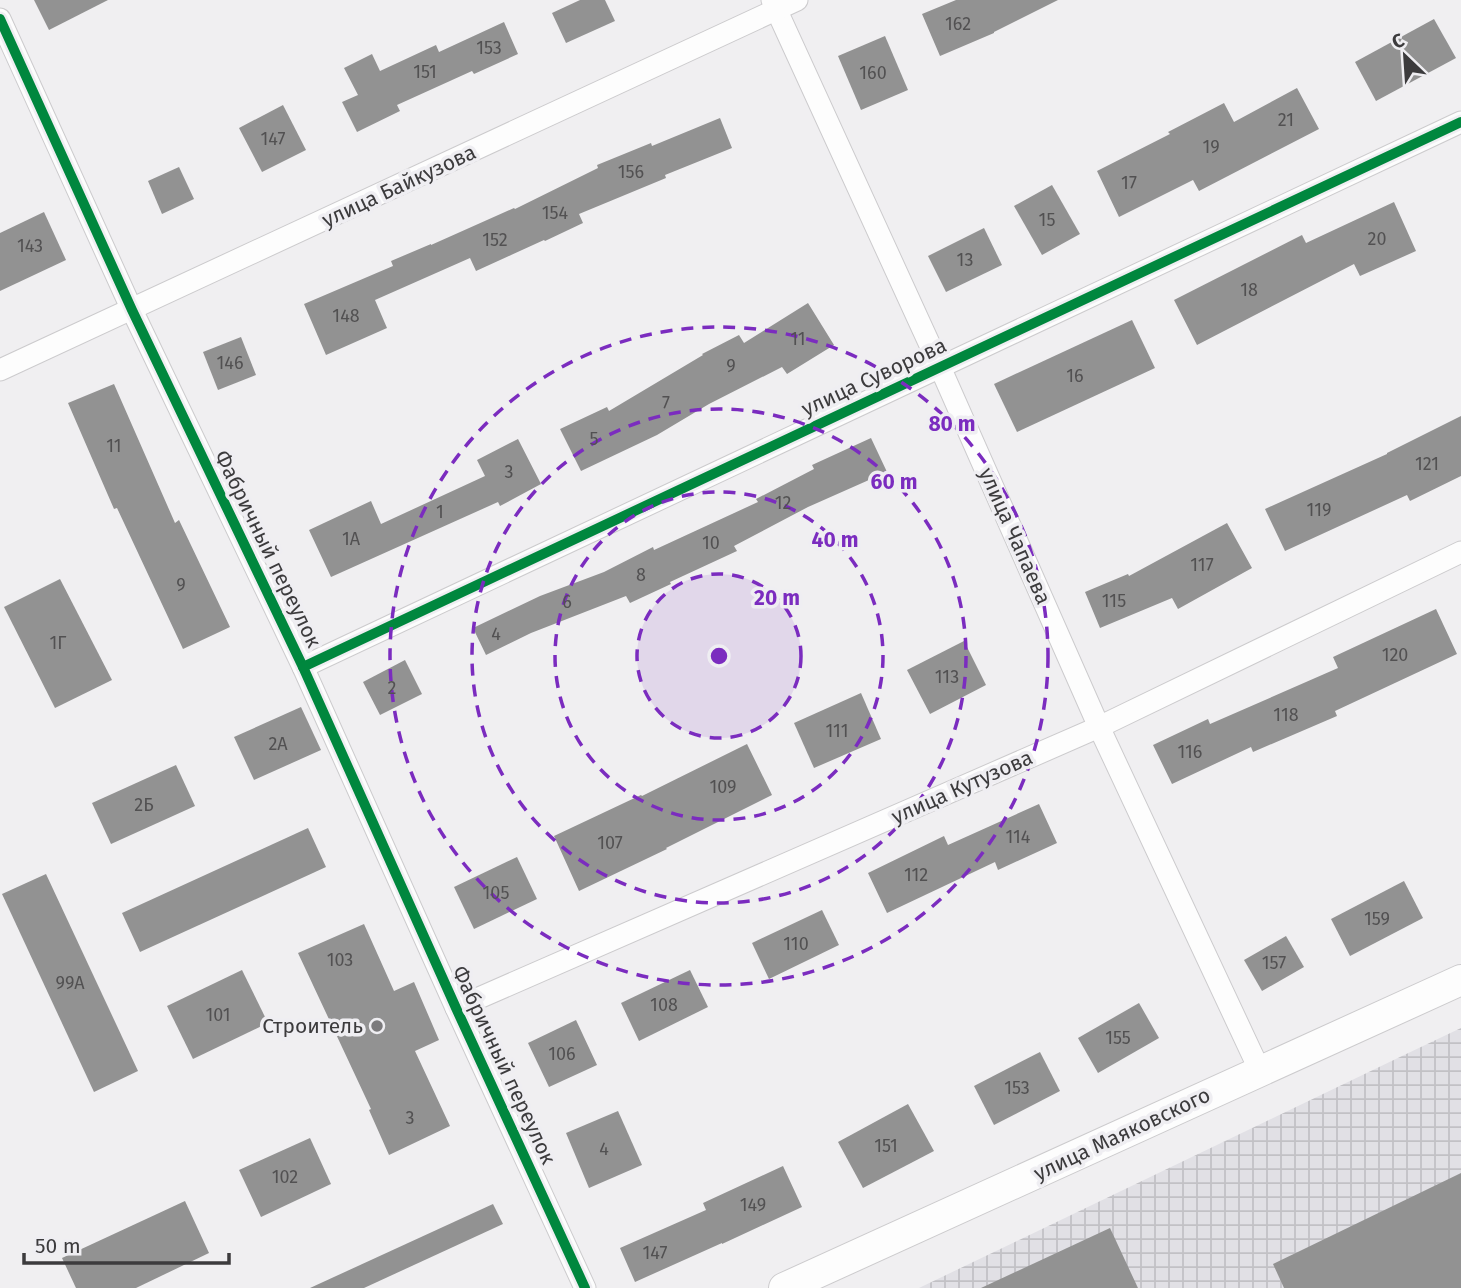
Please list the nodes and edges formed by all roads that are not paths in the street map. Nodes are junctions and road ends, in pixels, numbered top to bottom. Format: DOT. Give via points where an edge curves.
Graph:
graph roads {
  1 [pos="797,0"];
  2 [pos="774,5"];
  3 [pos="0,19"];
  4 [pos="1461,122"];
  5 [pos="132,310"];
  6 [pos="940,367"];
  7 [pos="0,370"];
  8 [pos="1461,552"];
  9 [pos="303,667"];
  10 [pos="1099,727"];
  11 [pos="1461,980"];
  12 [pos="456,1008"];
  13 [pos="1260,1071"];
  14 [pos="585,1288"];
  15 [pos="784,1288"];
  1 -- 2 [label="street, улица Байкузова"];
  2 -- 5 [label="street, улица Байкузова"];
  2 -- 6 [label="street, улица Чапаева"];
  3 -- 5 [label="street, Фабричный переулок"];
  4 -- 6 [label="street, улица Суворова"];
  5 -- 7 [label="street, улица Байкузова"];
  5 -- 9 [label="street, Фабричный переулок"];
  6 -- 9 [label="street, улица Суворова"];
  6 -- 10 [label="street, улица Чапаева"];
  8 -- 10 [label="street, улица Кутузова"];
  9 -- 12 [label="street, Фабричный переулок"];
  10 -- 12 [label="street, улица Кутузова"];
  10 -- 13 [label="street, улица Чапаева"];
  11 -- 13 [label="main road, улица Маяковского"];
  12 -- 14 [label="street, Фабричный переулок"];
  13 -- 15 [label="main road, улица Маяковского"];
}
